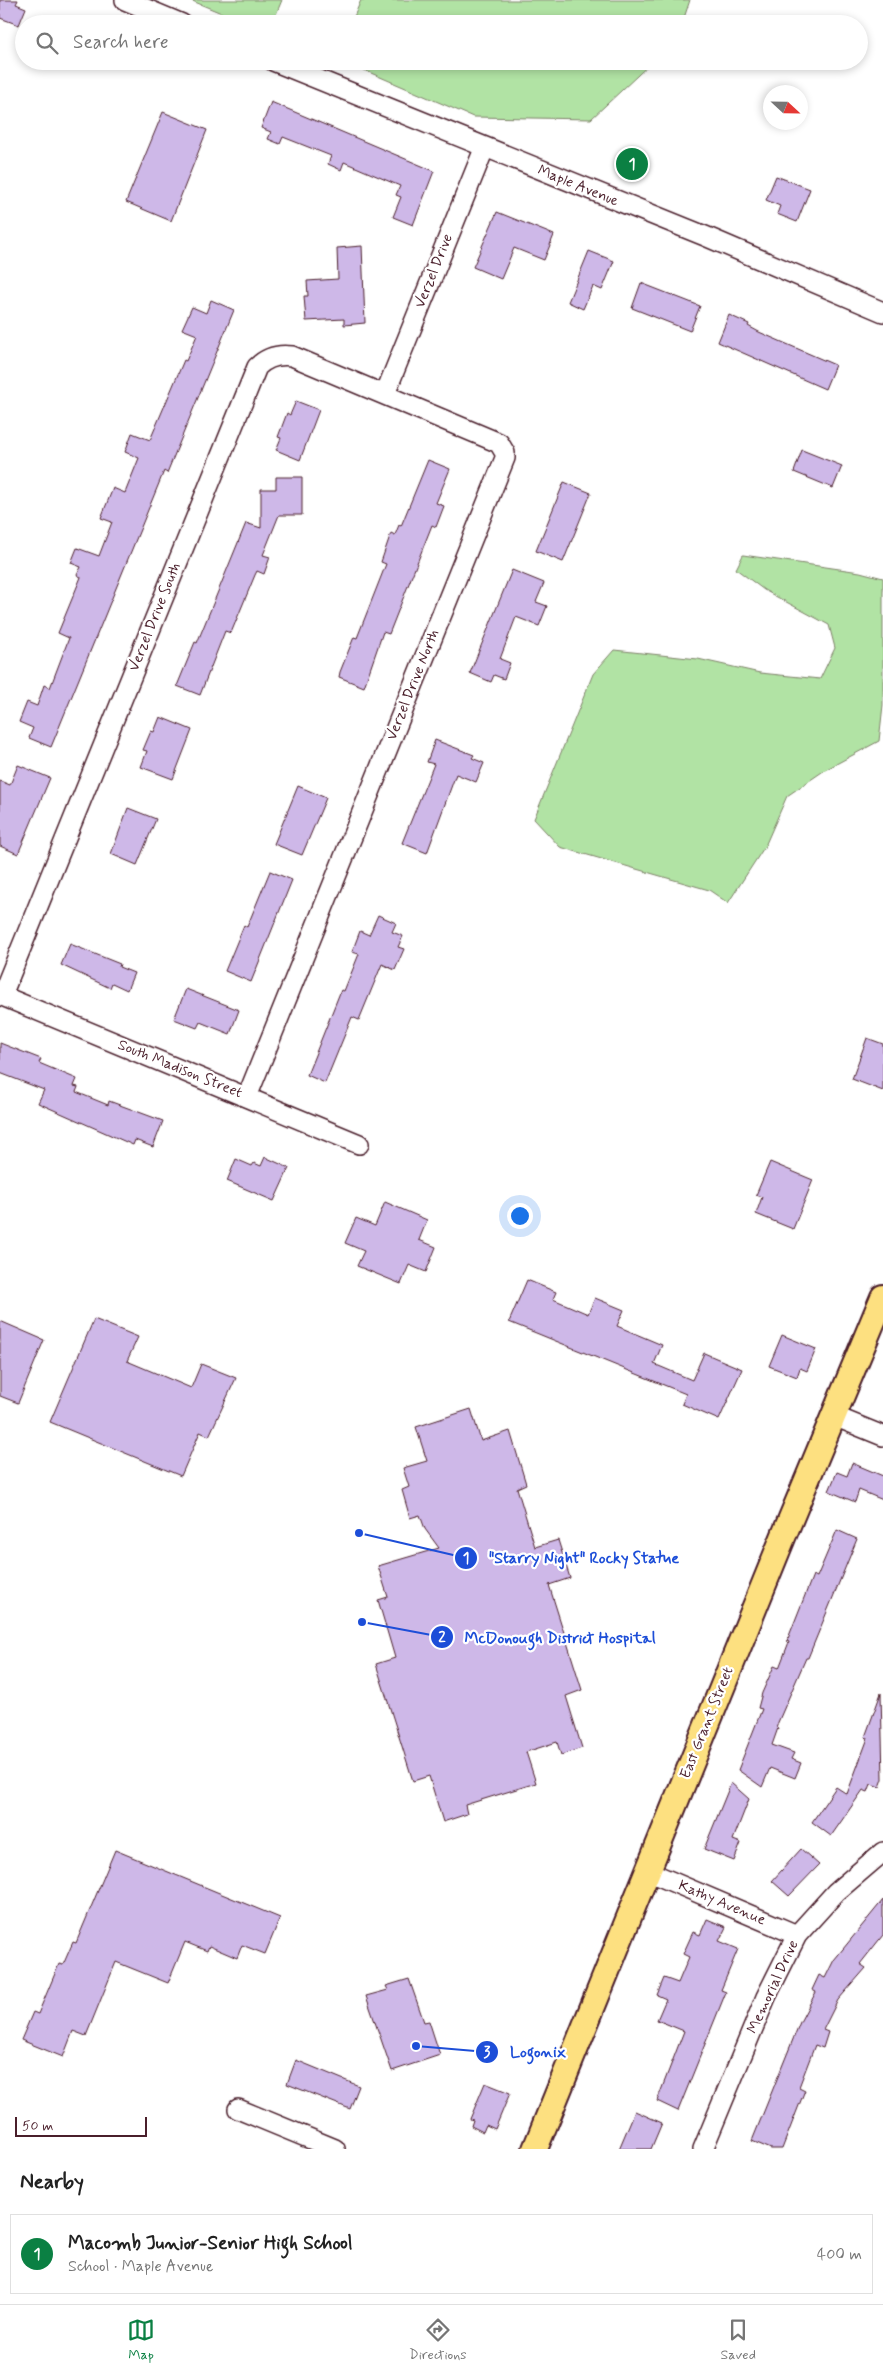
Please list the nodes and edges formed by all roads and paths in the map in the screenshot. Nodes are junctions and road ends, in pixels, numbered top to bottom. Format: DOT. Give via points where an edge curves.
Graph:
graph roads {
  1 [pos="125,0"];
  2 [pos="161,15"];
  3 [pos="295,70"];
  4 [pos="484,149"];
  5 [pos="883,312"];
  6 [pos="385,394"];
  7 [pos="1,995"];
  8 [pos="247,1097"];
  9 [pos="359,1144"];
  10 [pos="883,1298"];
  11 [pos="834,1416"];
  12 [pos="883,1436"];
  13 [pos="883,1852"];
  14 [pos="647,1871"];
  15 [pos="797,1935"];
  16 [pos="238,2109"];
  17 [pos="335,2149"];
  18 [pos="535,2149"];
  19 [pos="703,2149"];
  1 -- 2 [label="street"];
  3 -- 4 [label="street, Maple Avenue"];
  4 -- 5 [label="street, Maple Avenue" via="704,236"];
  4 -- 6 [label="street, Verzel Drive"];
  6 -- 7 [label="street, Verzel Drive South" via="292,356 276,356 257,367"];
  6 -- 8 [label="street, Verzel Drive North" via="499,443 505,458"];
  7 -- 8 [label="street, South Madison Street"];
  8 -- 9 [label="street, South Madison Street"];
  10 -- 11 [label="main road, East Grant Street"];
  11 -- 12 [label="street"];
  11 -- 14 [label="main road, East Grant Street"];
  13 -- 15 [label="street, Memorial Drive" via="836,1892"];
  14 -- 15 [label="street, Kathy Avenue"];
  14 -- 18 [label="main road, East Grant Street"];
  15 -- 19 [label="street, Memorial Drive" via="766,1997"];
  16 -- 17 [label="street"];
}
